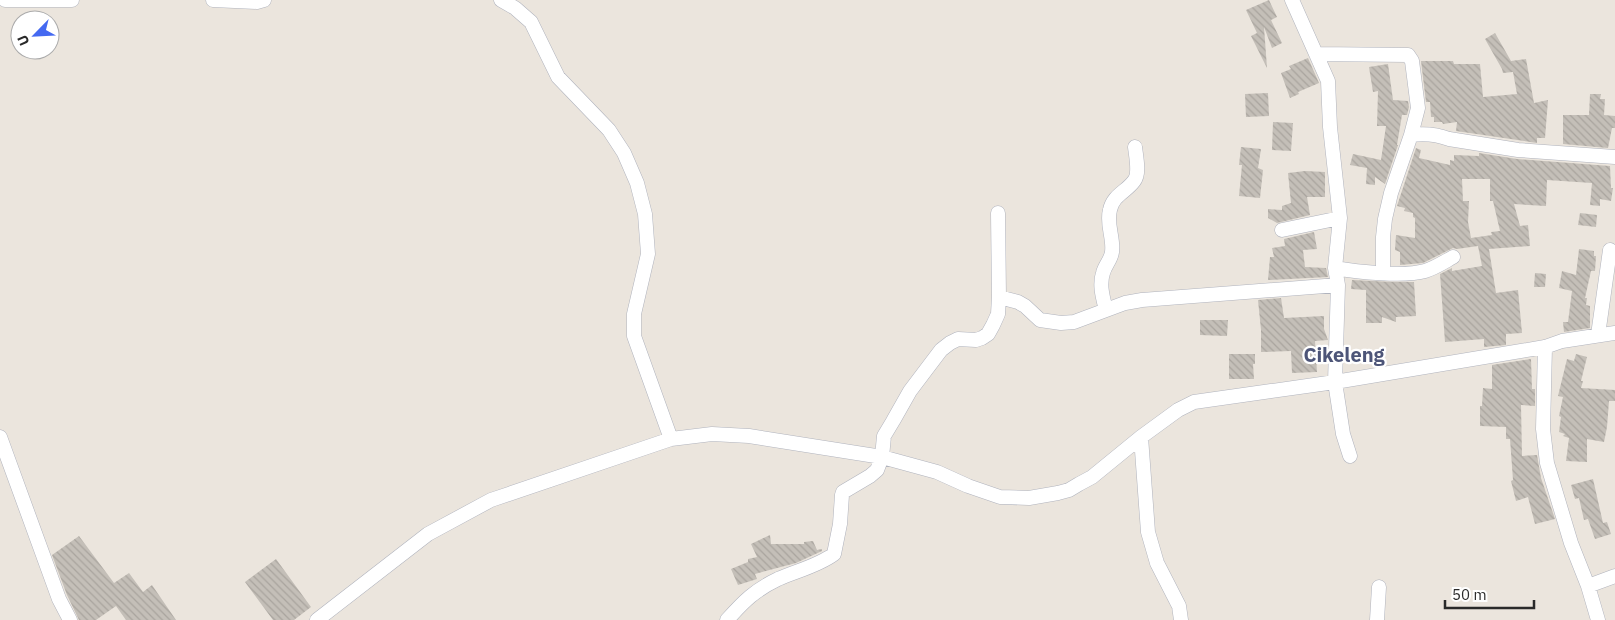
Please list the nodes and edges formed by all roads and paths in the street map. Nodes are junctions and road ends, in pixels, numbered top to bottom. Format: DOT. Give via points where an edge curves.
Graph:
graph roads {
  1 [pos="5,0"];
  2 [pos="72,0"];
  3 [pos="213,0"];
  4 [pos="264,0"];
  5 [pos="501,0"];
  6 [pos="1292,0"];
  7 [pos="1316,54"];
  8 [pos="1411,135"];
  9 [pos="1135,147"];
  10 [pos="1615,157"];
  11 [pos="998,212"];
  12 [pos="1340,218"];
  13 [pos="1282,230"];
  14 [pos="1610,250"];
  15 [pos="1453,257"];
  16 [pos="1335,268"];
  17 [pos="1383,272"];
  18 [pos="1338,286"];
  19 [pos="999,297"];
  20 [pos="1106,310"];
  21 [pos="1615,332"];
  22 [pos="1598,336"];
  23 [pos="1545,347"];
  24 [pos="1335,382"];
  25 [pos="0,436"];
  26 [pos="1141,437"];
  27 [pos="671,438"];
  28 [pos="1350,456"];
  29 [pos="882,457"];
  30 [pos="1615,576"];
  31 [pos="1588,586"];
  32 [pos="1379,587"];
  33 [pos="70,620"];
  34 [pos="317,620"];
  35 [pos="727,620"];
  36 [pos="1181,620"];
  37 [pos="1377,620"];
  38 [pos="1598,620"];
  1 -- 2 [label="street"];
  3 -- 4 [label="street"];
  5 -- 27 [label="street" via="531,22 558,76 609,130 638,183 648,254 634,314 634,336"];
  6 -- 7 [label="street"];
  7 -- 8 [label="street" via="1408,55 1412,61 1418,108"];
  7 -- 12 [label="street" via="1328,81"];
  8 -- 10 [label="street" via="1438,135 1518,150"];
  8 -- 17 [label="street" via="1385,219"];
  9 -- 20 [label="street" via="1134,182 1115,198 1110,209 1113,251 1103,271 1101,288"];
  11 -- 19 [label="street"];
  12 -- 13 [label="street"];
  12 -- 16 [label="street"];
  14 -- 22 [label="street"];
  15 -- 17 [label="street" via="1424,271"];
  16 -- 17 [label="street"];
  16 -- 18 [label="street"];
  18 -- 20 [label="street" via="1142,300"];
  18 -- 24 [label="street"];
  19 -- 20 [label="street" via="1018,302 1040,320 1051,322 1074,322"];
  19 -- 29 [label="street" via="998,314 988,334 976,340 950,342 910,391 884,436"];
  21 -- 22 [label="street"];
  22 -- 23 [label="street"];
  23 -- 24 [label="street"];
  23 -- 31 [label="street" via="1543,429 1547,463 1571,543"];
  24 -- 26 [label="street" via="1194,402"];
  24 -- 28 [label="street"];
  25 -- 33 [label="street" via="59,599"];
  26 -- 29 [label="street" via="1092,477 1069,490 1035,498 1000,497 937,472"];
  26 -- 36 [label="street" via="1148,532 1157,563 1179,606"];
  27 -- 29 [label="street" via="712,434 749,436"];
  27 -- 34 [label="street" via="491,500 428,534"];
  29 -- 35 [label="street" via="877,470 842,495 834,554 761,588"];
  30 -- 31 [label="street"];
  31 -- 38 [label="street"];
  32 -- 37 [label="street"];
}
